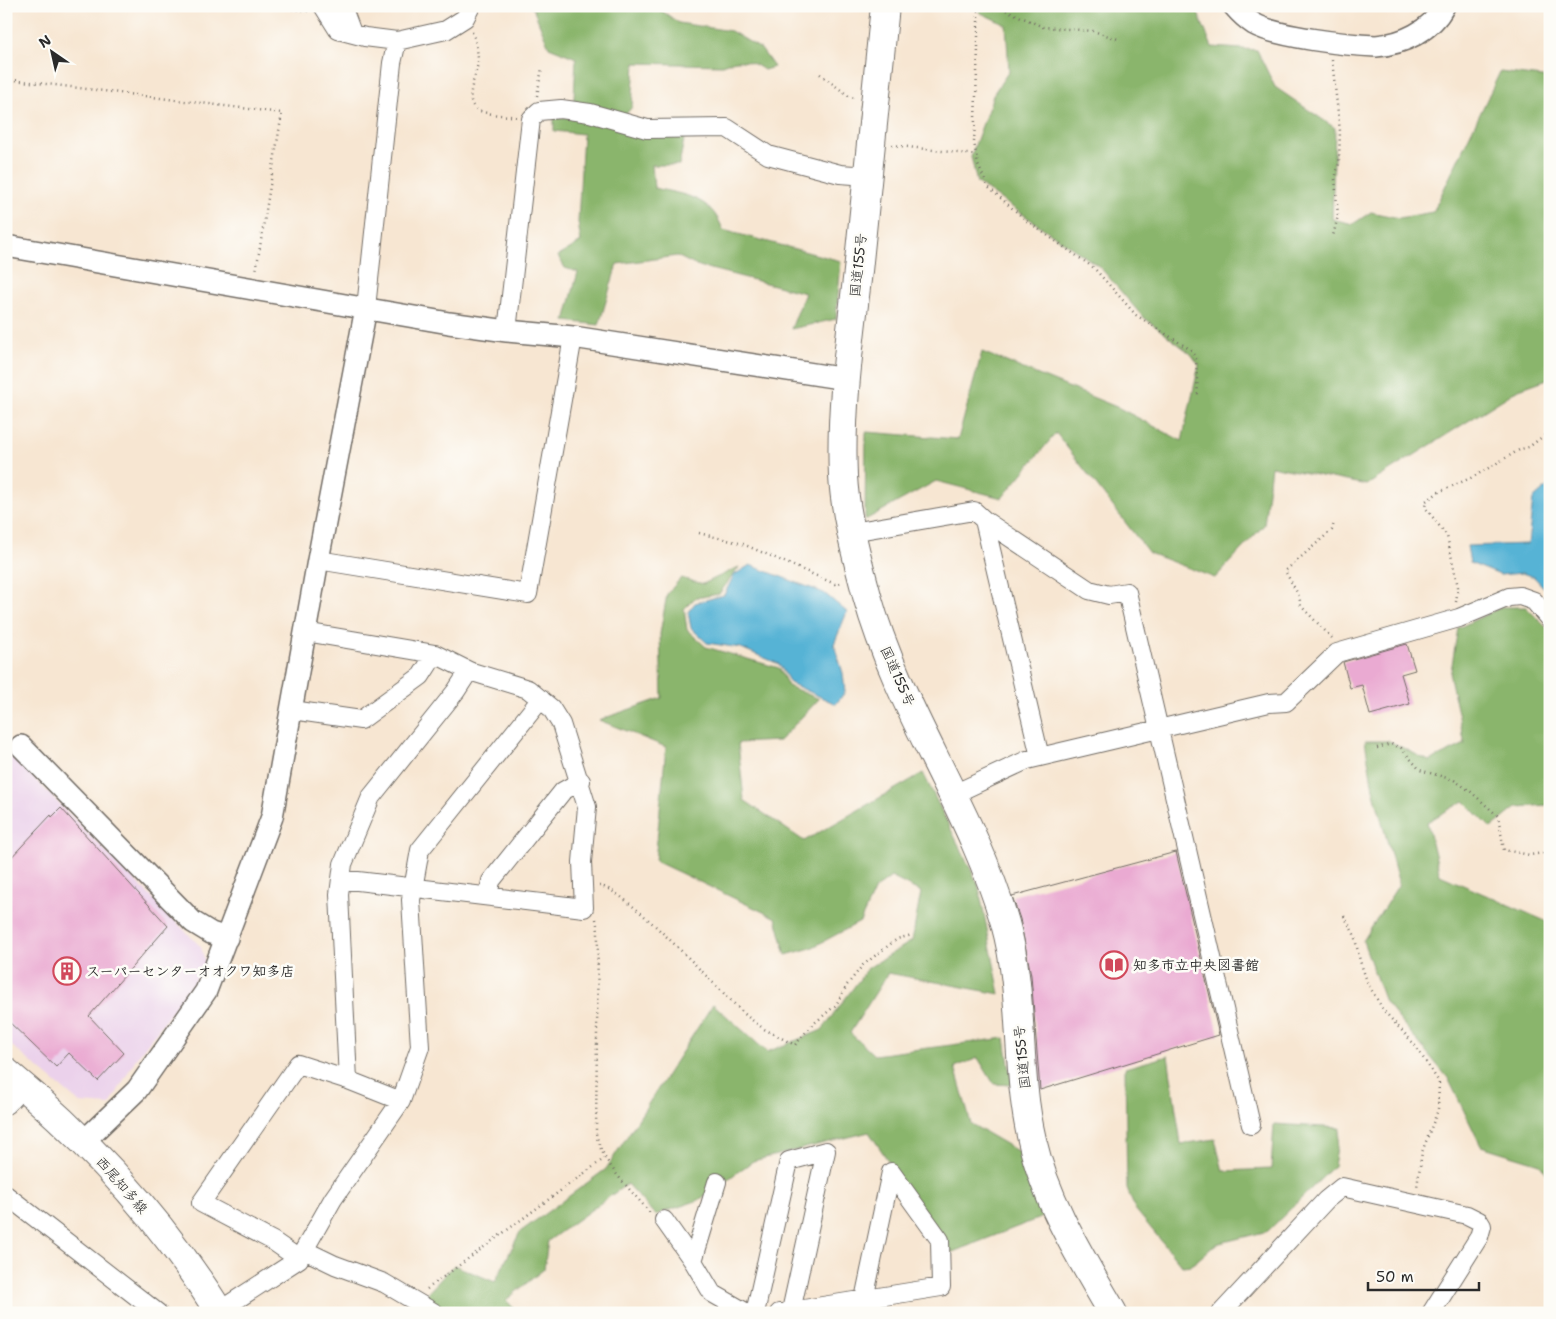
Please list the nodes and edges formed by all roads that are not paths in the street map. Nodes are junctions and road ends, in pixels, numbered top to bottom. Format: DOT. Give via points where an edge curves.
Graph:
graph roads {
  1 [pos="342,6"];
  2 [pos="885,6"];
  3 [pos="1234,6"];
  4 [pos="1444,6"];
  5 [pos="324,8"];
  6 [pos="468,12"];
  7 [pos="352,33"];
  8 [pos="397,41"];
  9 [pos="868,176"];
  10 [pos="6,246"];
  11 [pos="366,308"];
  12 [pos="507,331"];
  13 [pos="573,337"];
  14 [pos="846,379"];
  15 [pos="984,520"];
  16 [pos="852,532"];
  17 [pos="318,560"];
  18 [pos="1550,620"];
  19 [pos="305,632"];
  20 [pos="435,654"];
  21 [pos="469,671"];
  22 [pos="541,699"];
  23 [pos="292,710"];
  24 [pos="1159,727"];
  25 [pos="21,746"];
  26 [pos="1040,757"];
  27 [pos="581,781"];
  28 [pos="954,794"];
  29 [pos="341,879"];
  30 [pos="412,886"];
  31 [pos="488,896"];
  32 [pos="227,938"];
  33 [pos="348,1080"];
  34 [pos="12,1088"];
  35 [pos="401,1101"];
  36 [pos="1251,1125"];
  37 [pos="83,1142"];
  38 [pos="717,1182"];
  39 [pos="6,1195"];
  40 [pos="664,1220"];
  41 [pos="302,1254"];
  42 [pos="693,1262"];
  43 [pos="864,1299"];
  44 [pos="218,1312"];
  45 [pos="785,1312"];
  46 [pos="158,1313"];
  47 [pos="435,1313"];
  48 [pos="747,1313"];
  49 [pos="755,1313"];
  50 [pos="1113,1313"];
  51 [pos="1221,1313"];
  52 [pos="1431,1313"];
  1 -- 7 [label="street"];
  2 -- 9 [label="main road, 国道155号"];
  3 -- 4 [label="street" via="1244,17 1265,28 1335,42 1376,46 1418,34"];
  5 -- 7 [label="street" via="338,30"];
  6 -- 8 [label="street" via="446,30"];
  7 -- 8 [label="street"];
  8 -- 11 [label="street"];
  9 -- 12 [label="street" via="840,174 768,155 728,128 648,129 590,113 560,109 539,112 531,119"];
  9 -- 14 [label="main road, 国道155号"];
  10 -- 11 [label="street"];
  11 -- 12 [label="street"];
  11 -- 17 [label="street"];
  12 -- 13 [label="street"];
  13 -- 14 [label="street"];
  13 -- 17 [label="street" via="528,594"];
  14 -- 16 [label="main road, 国道155号" via="843,477"];
  15 -- 16 [label="street" via="974,511"];
  15 -- 24 [label="street" via="1089,590 1109,594 1127,592"];
  15 -- 26 [label="street"];
  16 -- 28 [label="main road, 国道155号" via="880,634 898,679"];
  17 -- 19 [label="street"];
  18 -- 24 [label="street" via="1534,601 1520,596 1493,602 1459,618 1337,653 1286,702"];
  19 -- 20 [label="street"];
  19 -- 23 [label="street"];
  20 -- 21 [label="street"];
  20 -- 23 [label="street" via="421,676 361,720"];
  21 -- 22 [label="street" via="528,689"];
  21 -- 29 [label="street" via="456,692 370,797 343,864"];
  22 -- 27 [label="street" via="561,724"];
  22 -- 30 [label="street" via="420,850"];
  23 -- 32 [label="street" via="272,817"];
  24 -- 26 [label="street"];
  24 -- 36 [label="street"];
  25 -- 32 [label="street" via="193,922 210,934"];
  26 -- 28 [label="street"];
  27 -- 31 [label="street" via="563,790 492,881"];
  27 -- 31 [label="street" via="587,807 582,886 584,908"];
  28 -- 50 [label="main road, 国道155号" via="993,883 1006,929 1034,1149 1046,1187 1077,1252"];
  29 -- 30 [label="street"];
  29 -- 33 [label="street" via="339,894"];
  30 -- 31 [label="street"];
  30 -- 35 [label="street" via="420,1047"];
  32 -- 37 [label="street" via="206,992 137,1090"];
  33 -- 35 [label="street"];
  33 -- 41 [label="street" via="298,1064 201,1204"];
  34 -- 37 [label="main road, 西尾知多線"];
  35 -- 41 [label="street" via="333,1199"];
  37 -- 44 [label="main road, 西尾知多線" via="118,1178 178,1251"];
  38 -- 42 [label="street"];
  39 -- 46 [label="street"];
  40 -- 42 [label="street"];
  41 -- 44 [label="street"];
  41 -- 47 [label="street" via="384,1283"];
  42 -- 48 [label="street" via="712,1293"];
  43 -- 43 [label="street" via="941,1287 940,1240 891,1172"];
  43 -- 45 [label="street"];
  45 -- 49 [label="street" via="826,1151 789,1161"];
  51 -- 52 [label="street" via="1326,1200 1342,1187 1468,1215 1479,1221 1482,1226 1479,1237"];
}
